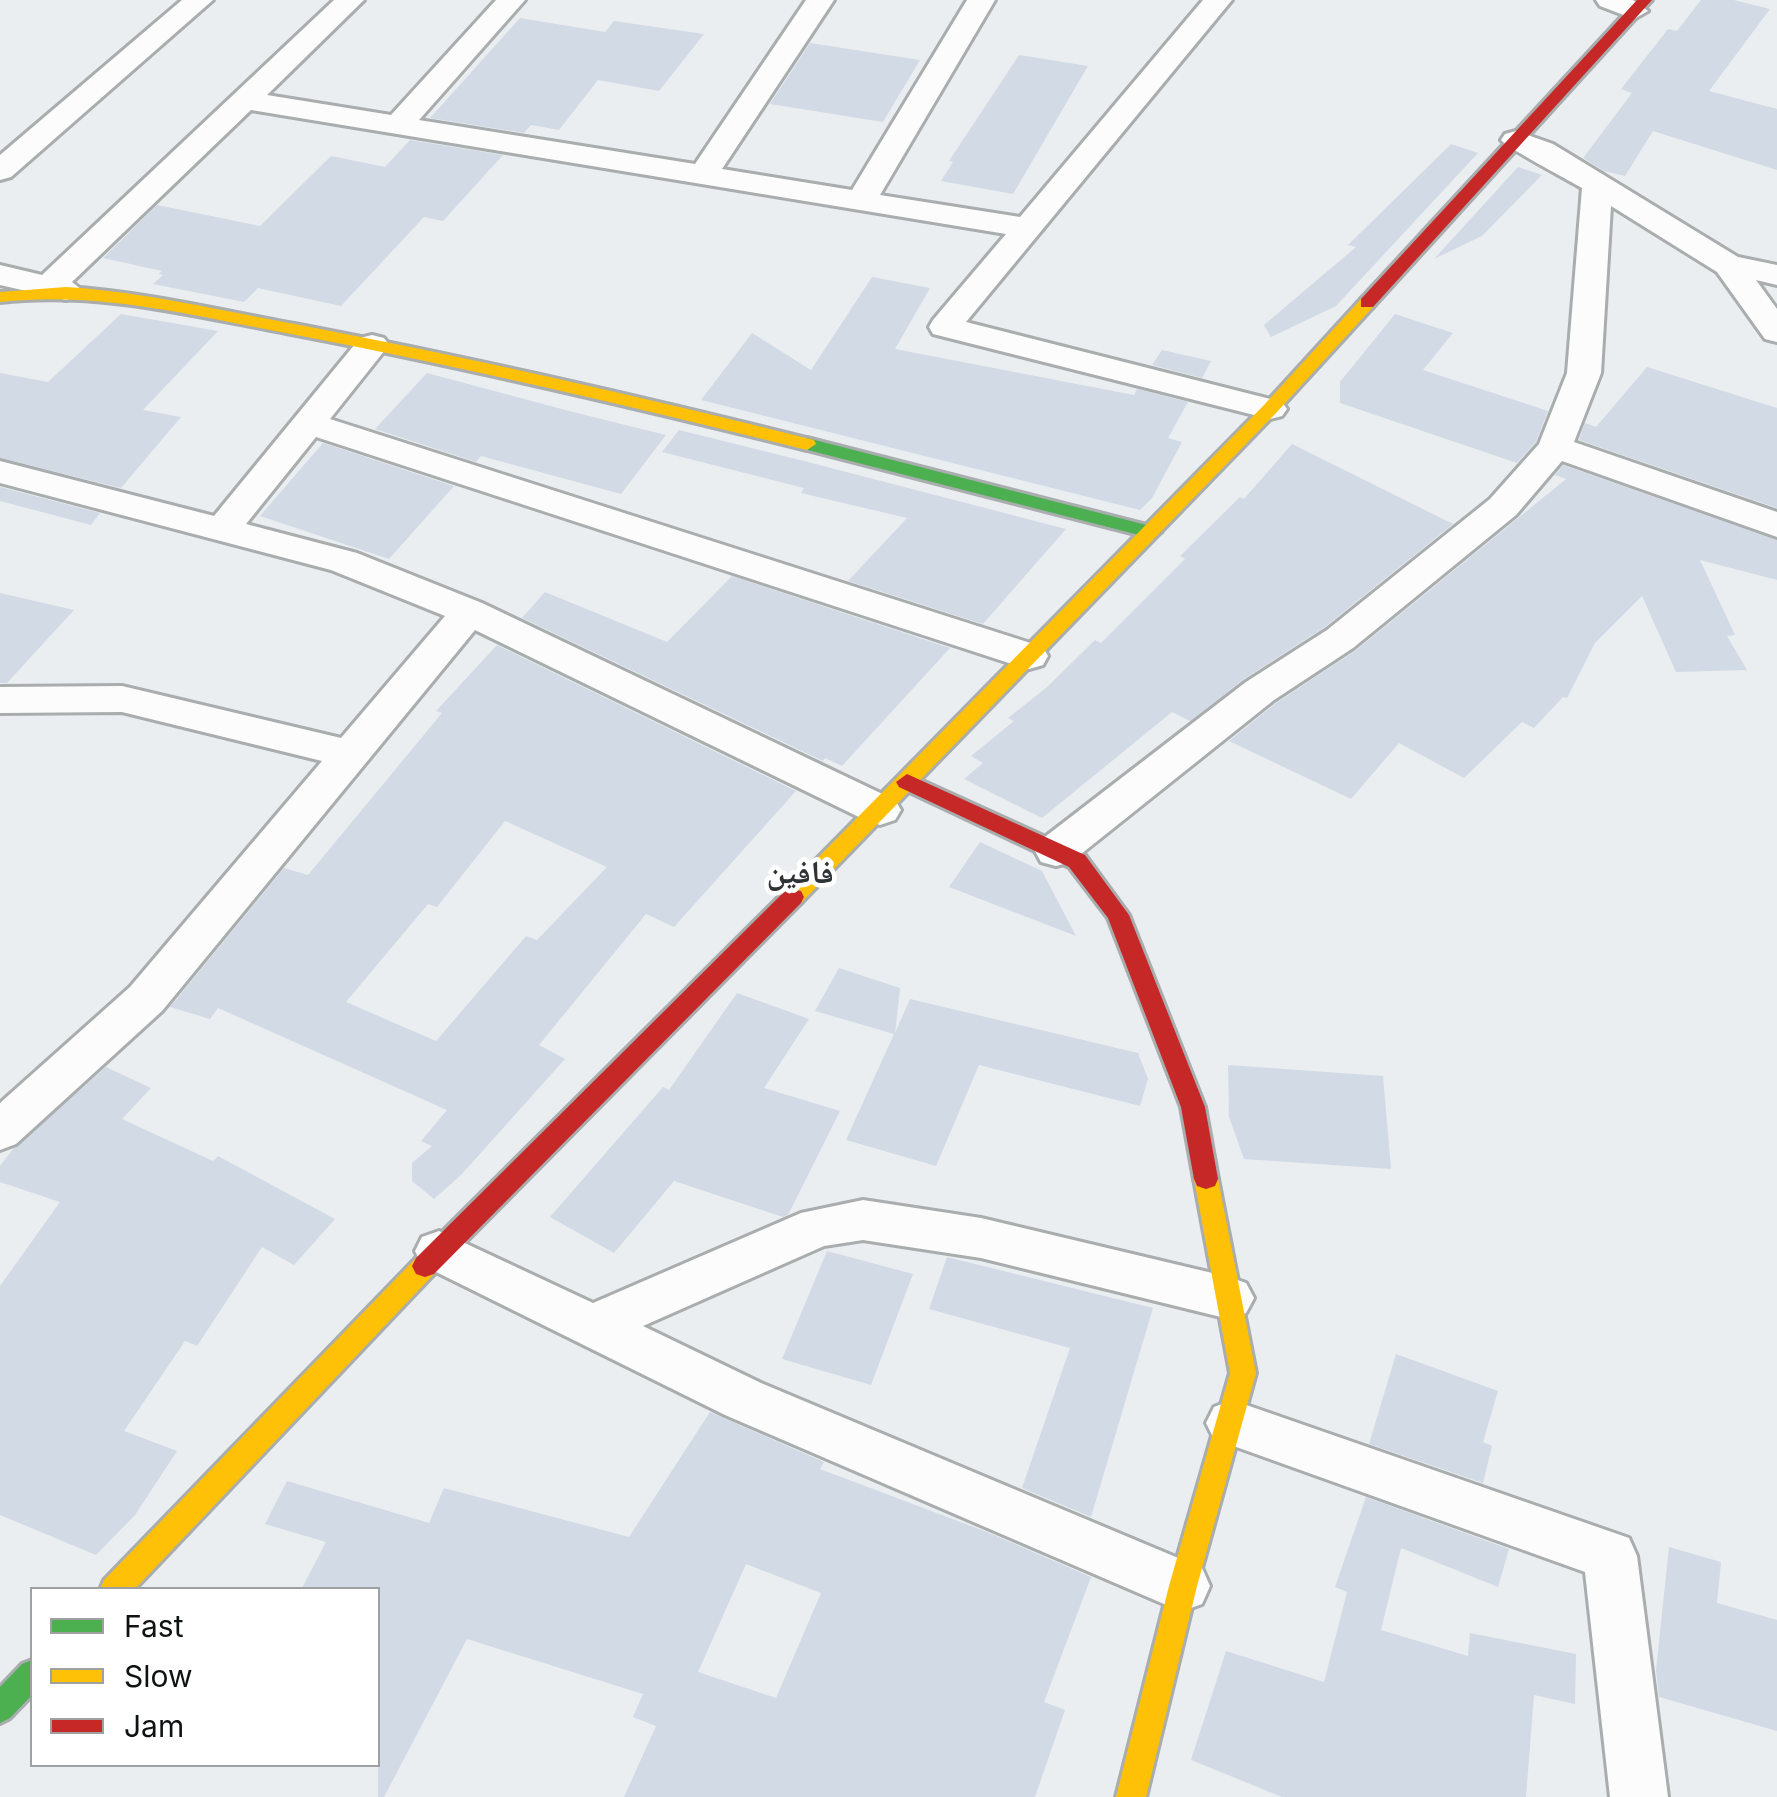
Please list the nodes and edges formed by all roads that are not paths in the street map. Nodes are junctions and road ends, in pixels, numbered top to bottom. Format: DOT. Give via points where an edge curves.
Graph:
graph roads {
  1 [pos="199,0"];
  2 [pos="350,0"];
  3 [pos="511,0"];
  4 [pos="820,0"];
  5 [pos="980,0"];
  6 [pos="1218,0"];
  7 [pos="1630,4"];
  8 [pos="244,100"];
  9 [pos="397,126"];
  10 [pos="1516,140"];
  11 [pos="0,171"];
  12 [pos="704,175"];
  13 [pos="1597,187"];
  14 [pos="860,201"];
  15 [pos="1028,228"];
  16 [pos="1728,266"];
  17 [pos="1777,275"];
  18 [pos="57,288"];
  19 [pos="1,291"];
  20 [pos="1777,332"];
  21 [pos="372,345"];
  22 [pos="1270,409"];
  23 [pos="309,422"];
  24 [pos="1555,447"];
  25 [pos="0,472"];
  26 [pos="1777,525"];
  27 [pos="223,528"];
  28 [pos="1151,532"];
  29 [pos="469,612"];
  30 [pos="1029,656"];
  31 [pos="0,700"];
  32 [pos="350,754"];
  33 [pos="907,782"];
  34 [pos="880,810"];
  35 [pos="1056,851"];
  36 [pos="0,1131"];
  37 [pos="439,1251"];
  38 [pos="1229,1298"];
  39 [pos="592,1326"];
  40 [pos="1232,1423"];
  41 [pos="1183,1586"];
  42 [pos="117,1587"];
  43 [pos="30,1676"];
  44 [pos="0,1708"];
  45 [pos="1131,1797"];
  46 [pos="1639,1797"];
  1 -- 11 [label="street"];
  2 -- 8 [label="street"];
  3 -- 9 [label="street"];
  4 -- 12 [label="street"];
  5 -- 14 [label="street"];
  6 -- 15 [label="street"];
  7 -- 10 [label="main road"];
  8 -- 9 [label="street"];
  8 -- 18 [label="street"];
  9 -- 12 [label="street"];
  10 -- 13 [label="street"];
  10 -- 22 [label="main road"];
  12 -- 14 [label="street"];
  13 -- 16 [label="street"];
  13 -- 24 [label="street" via="1584,373"];
  14 -- 15 [label="street"];
  15 -- 22 [label="street" via="945,327"];
  16 -- 17 [label="street"];
  16 -- 20 [label="street"];
  18 -- 19 [label="street"];
  18 -- 21 [label="main road"];
  21 -- 23 [label="street"];
  21 -- 28 [label="main road"];
  22 -- 28 [label="main road"];
  23 -- 27 [label="street"];
  23 -- 30 [label="street"];
  24 -- 26 [label="street"];
  24 -- 35 [label="street" via="1488,519 1340,639 1260,691"];
  25 -- 27 [label="street"];
  27 -- 29 [label="street" via="344,562"];
  28 -- 30 [label="main road"];
  29 -- 32 [label="street"];
  29 -- 34 [label="street"];
  30 -- 33 [label="main road"];
  31 -- 32 [label="street" via="122,699"];
  32 -- 36 [label="street" via="146,998"];
  33 -- 34 [label="main road"];
  33 -- 35 [label="main road"];
  34 -- 37 [label="main road"];
  35 -- 38 [label="main road" via="1077,861 1118,915 1172,1054 1192,1107"];
  37 -- 39 [label="street"];
  37 -- 42 [label="main road"];
  38 -- 39 [label="street" via="981,1238 863,1220 818,1227"];
  38 -- 40 [label="main road" via="1243,1374"];
  39 -- 41 [label="street" via="743,1400"];
  40 -- 41 [label="main road"];
  40 -- 46 [label="street" via="1610,1556"];
  41 -- 45 [label="main road"];
  43 -- 44 [label="main road"];
}
